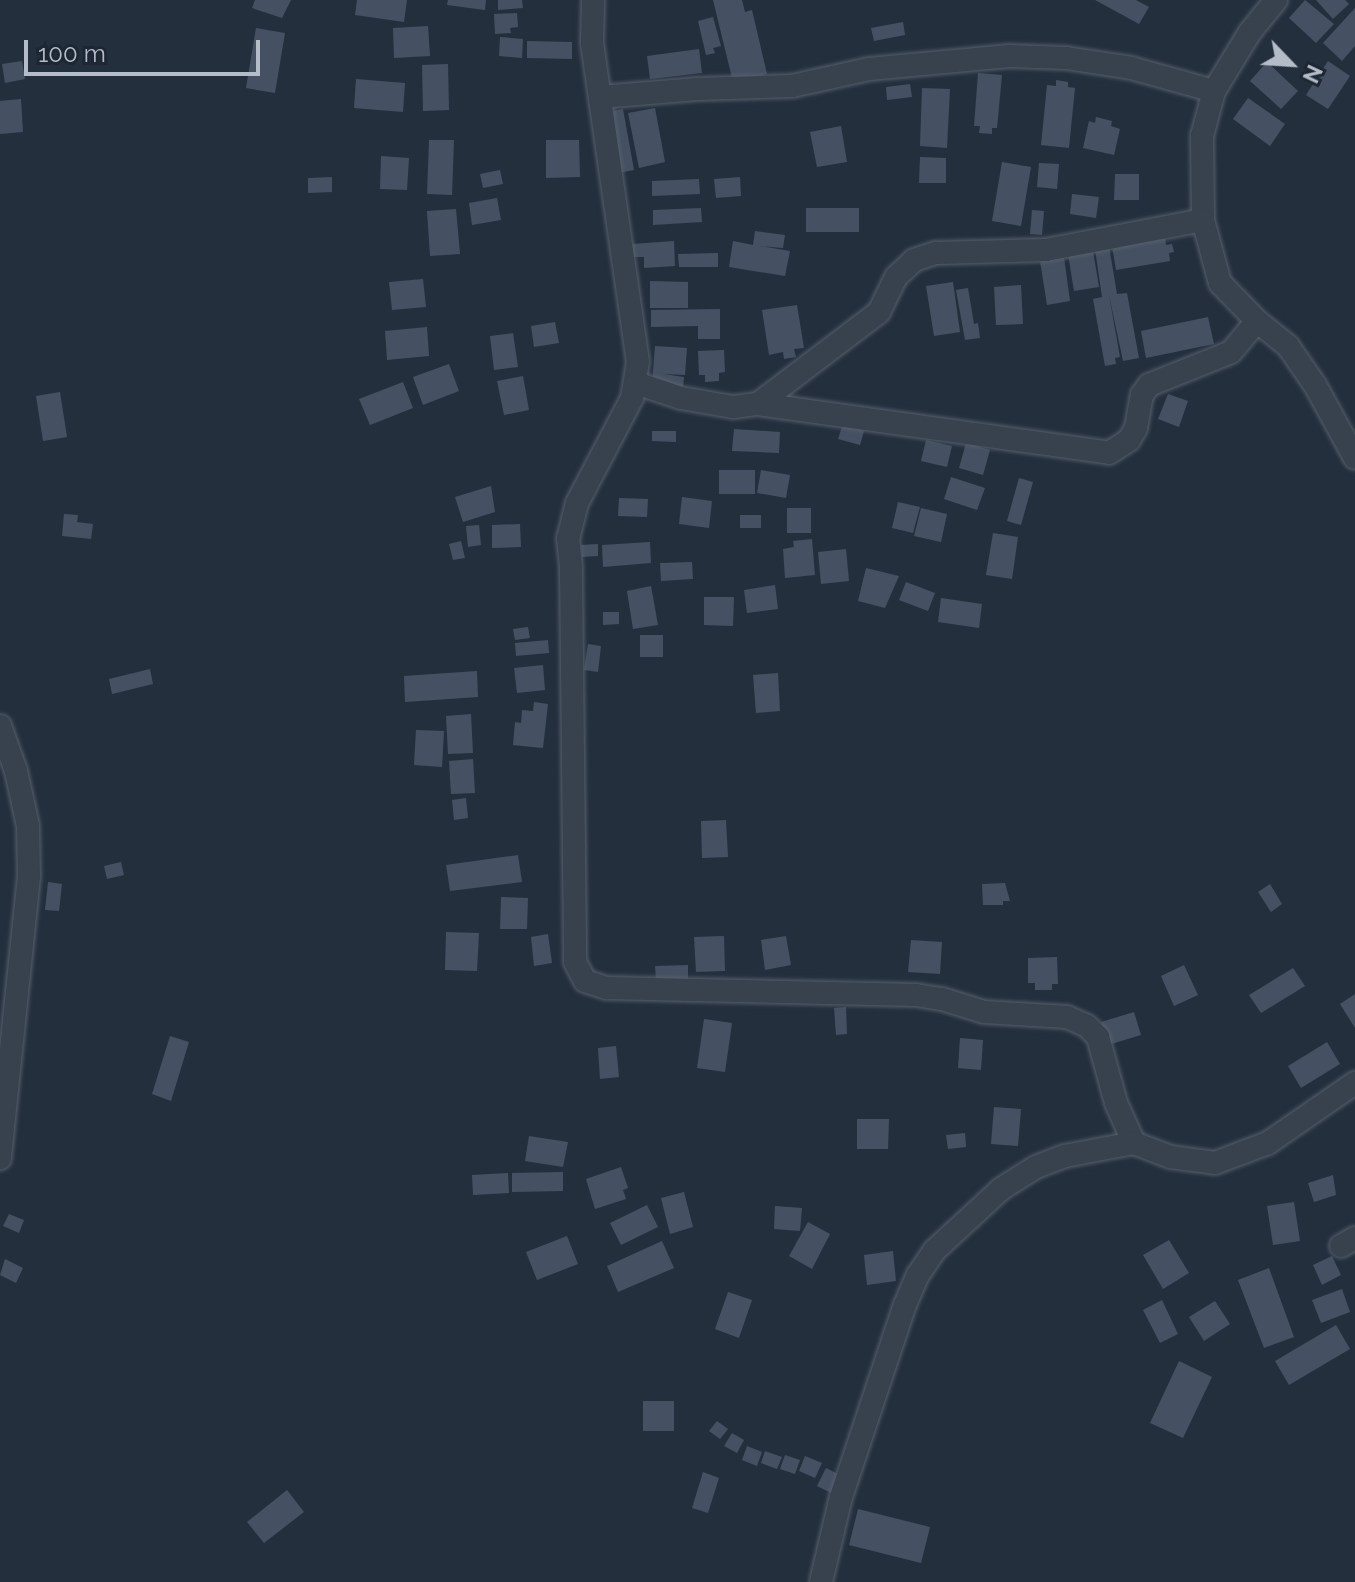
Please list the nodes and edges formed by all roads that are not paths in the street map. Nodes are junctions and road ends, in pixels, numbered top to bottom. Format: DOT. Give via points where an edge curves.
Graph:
graph roads {
  1 [pos="593,0"];
  2 [pos="1276,0"];
  3 [pos="1214,91"];
  4 [pos="600,97"];
  5 [pos="1203,220"];
  6 [pos="1257,321"];
  7 [pos="636,383"];
  8 [pos="758,404"];
  9 [pos="1355,458"];
  10 [pos="0,726"];
  11 [pos="1355,1083"];
  12 [pos="1134,1143"];
  13 [pos="0,1159"];
  14 [pos="821,1582"];
  1 -- 4 [label="street" via="592,43"];
  2 -- 3 [label="street"];
  3 -- 4 [label="street" via="1131,68 1009,56 869,69 792,86"];
  3 -- 5 [label="street" via="1202,136"];
  4 -- 7 [label="street" via="638,361"];
  5 -- 6 [label="street" via="1220,283"];
  5 -- 8 [label="street" via="1046,250 936,253 914,260 903,267 873,317"];
  6 -- 8 [label="street" via="1231,352 1149,385 1129,440 1109,453"];
  6 -- 9 [label="street" via="1288,346"];
  7 -- 8 [label="street" via="733,407"];
  7 -- 12 [label="street" via="577,503 568,538 575,962 585,981 607,988 916,995 984,1012 1067,1017 1098,1037 1116,1103"];
  10 -- 13 [label="street" via="28,826 29,864"];
  11 -- 12 [label="street" via="1268,1143 1215,1163 1171,1157"];
  12 -- 14 [label="street" via="1036,1167 1001,1189 935,1250 905,1305 841,1497"];
}
